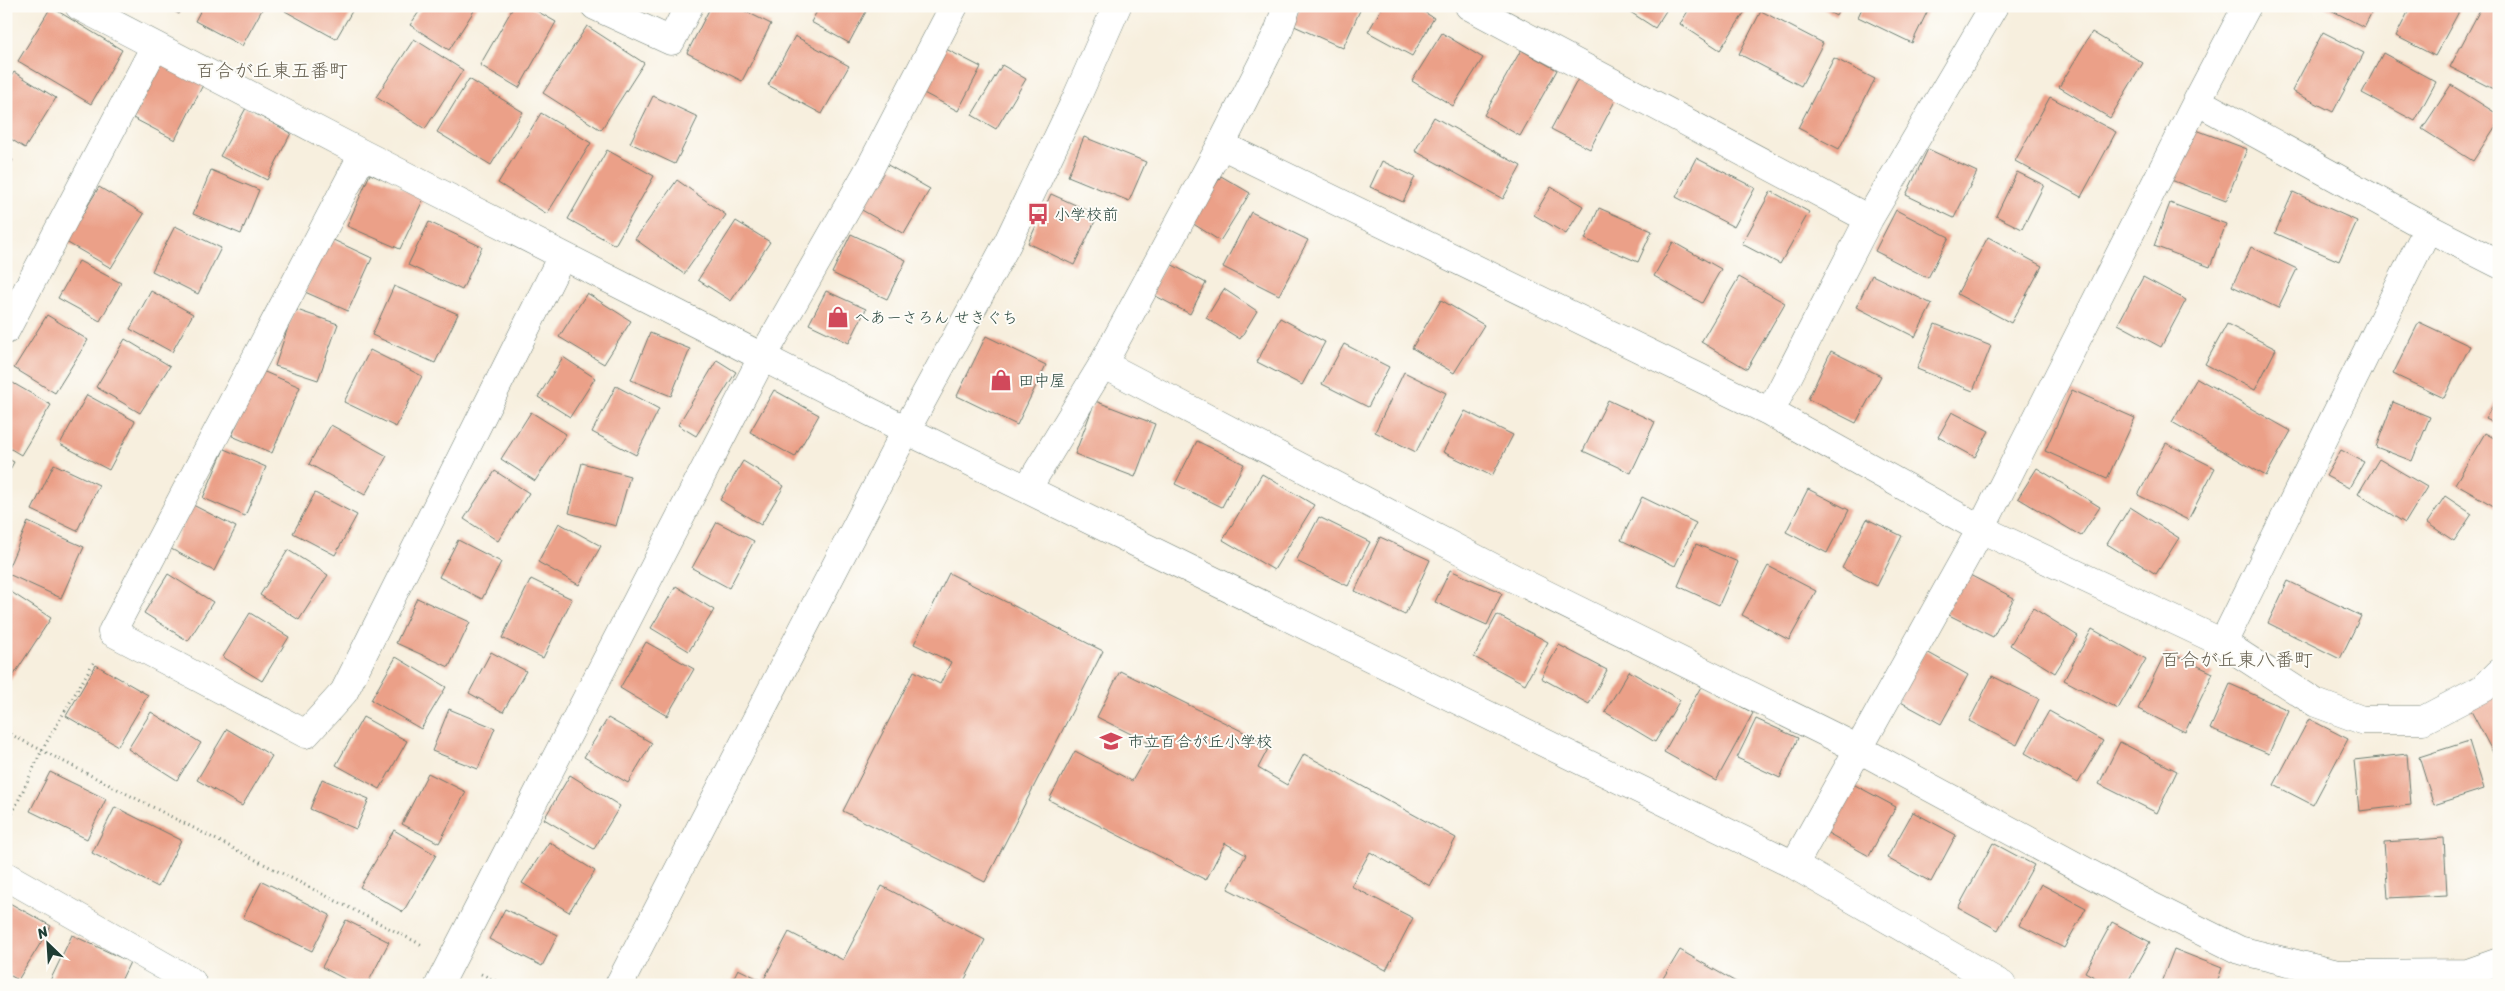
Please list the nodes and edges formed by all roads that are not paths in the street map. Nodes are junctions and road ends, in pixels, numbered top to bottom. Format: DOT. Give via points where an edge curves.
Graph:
graph roads {
  1 [pos="79,6"];
  2 [pos="595,6"];
  3 [pos="689,6"];
  4 [pos="954,6"];
  5 [pos="1117,6"];
  6 [pos="1287,6"];
  7 [pos="1469,6"];
  8 [pos="1994,6"];
  9 [pos="2247,6"];
  10 [pos="155,46"];
  11 [pos="2197,101"];
  12 [pos="1221,145"];
  13 [pos="363,154"];
  14 [pos="1869,219"];
  15 [pos="2428,228"];
  16 [pos="562,256"];
  17 [pos="2499,264"];
  18 [pos="6,330"];
  19 [pos="762,358"];
  20 [pos="1103,364"];
  21 [pos="1770,412"];
  22 [pos="906,430"];
  23 [pos="1026,489"];
  24 [pos="1981,529"];
  25 [pos="2223,642"];
  26 [pos="2499,672"];
  27 [pos="1859,749"];
  28 [pos="1794,865"];
  29 [pos="6,876"];
  30 [pos="2499,962"];
  31 [pos="191,985"];
  32 [pos="439,985"];
  33 [pos="619,985"];
  34 [pos="2002,985"];
  1 -- 10 [label="street"];
  2 -- 3 [label="street" via="671,41"];
  4 -- 19 [label="street" via="871,166"];
  5 -- 22 [label="street" via="1007,244"];
  6 -- 12 [label="street" via="1278,32"];
  7 -- 14 [label="street"];
  8 -- 14 [label="street"];
  9 -- 11 [label="street"];
  10 -- 13 [label="street"];
  10 -- 18 [label="street"];
  11 -- 15 [label="street"];
  11 -- 24 [label="street"];
  12 -- 20 [label="street"];
  12 -- 21 [label="street"];
  13 -- 16 [label="street"];
  13 -- 16 [label="street" via="112,632 306,734 344,692"];
  14 -- 21 [label="street"];
  15 -- 17 [label="street"];
  15 -- 25 [label="street"];
  16 -- 19 [label="street"];
  19 -- 22 [label="street"];
  19 -- 32 [label="street"];
  20 -- 23 [label="street"];
  20 -- 27 [label="street" via="1515,579"];
  21 -- 24 [label="street"];
  22 -- 23 [label="street"];
  22 -- 33 [label="street"];
  23 -- 28 [label="street"];
  24 -- 25 [label="street"];
  24 -- 27 [label="street"];
  25 -- 26 [label="street" via="2316,703 2362,720 2423,720 2484,688"];
  27 -- 28 [label="street"];
  27 -- 30 [label="street" via="2239,950 2338,974 2468,973"];
  28 -- 34 [label="street"];
  29 -- 31 [label="street" via="192,982"];
}
